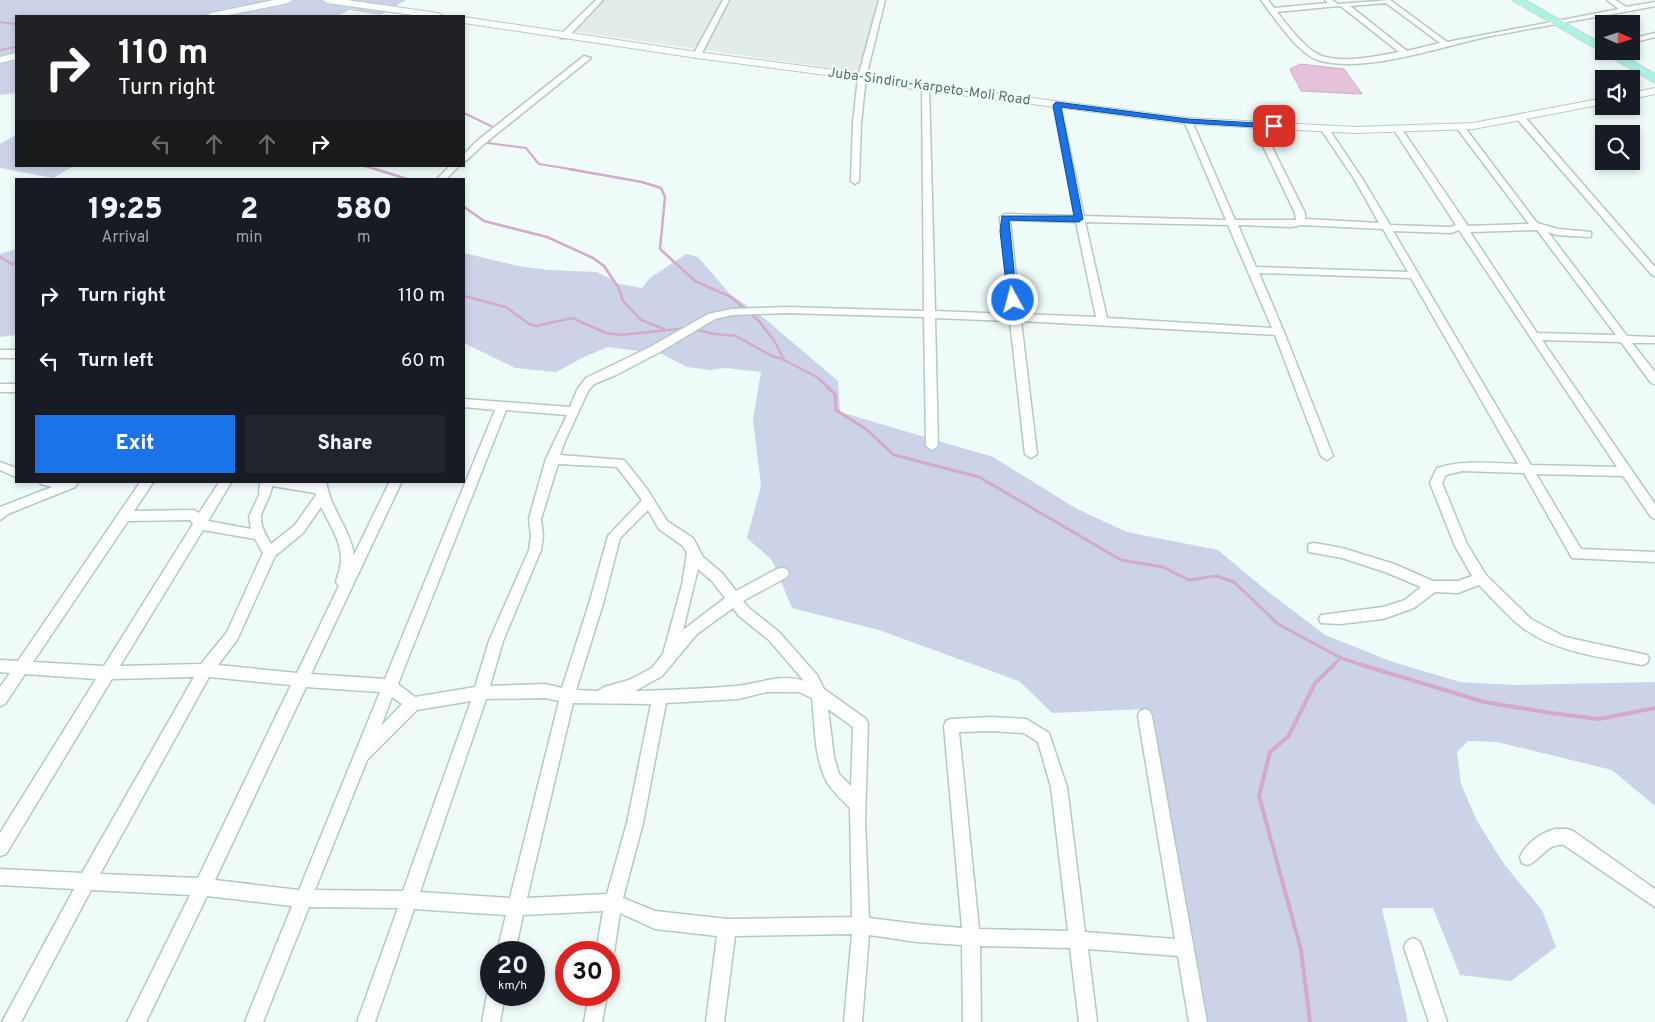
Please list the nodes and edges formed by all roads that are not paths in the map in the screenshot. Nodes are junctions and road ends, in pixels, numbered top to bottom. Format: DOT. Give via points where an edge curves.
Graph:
graph roads {
  1 [pos="288,0"];
  2 [pos="327,0"];
  3 [pos="600,0"];
  4 [pos="726,0"];
  5 [pos="882,0"];
  6 [pos="1264,0"];
  7 [pos="1328,0"];
  8 [pos="1387,0"];
  9 [pos="1517,0"];
  10 [pos="1610,0"];
  11 [pos="1655,4"];
  12 [pos="1335,5"];
  13 [pos="1344,5"];
  14 [pos="1272,10"];
  15 [pos="1625,10"];
  16 [pos="216,15"];
  17 [pos="431,15"];
  18 [pos="465,20"];
  19 [pos="1557,23"];
  20 [pos="1655,35"];
  21 [pos="564,36"];
  22 [pos="1640,39"];
  23 [pos="1446,44"];
  24 [pos="1595,44"];
  25 [pos="1405,53"];
  26 [pos="697,55"];
  27 [pos="15,56"];
  28 [pos="587,58"];
  29 [pos="0,60"];
  30 [pos="1623,60"];
  31 [pos="862,77"];
  32 [pos="1655,79"];
  33 [pos="925,86"];
  34 [pos="1655,91"];
  35 [pos="1640,94"];
  36 [pos="1595,103"];
  37 [pos="1056,105"];
  38 [pos="1520,117"];
  39 [pos="1188,121"];
  40 [pos="1256,125"];
  41 [pos="1460,127"];
  42 [pos="1324,128"];
  43 [pos="1398,130"];
  44 [pos="465,157"];
  45 [pos="454,167"];
  46 [pos="442,178"];
  47 [pos="855,181"];
  48 [pos="1079,219"];
  49 [pos="1232,221"];
  50 [pos="1301,222"];
  51 [pos="1387,227"];
  52 [pos="1464,228"];
  53 [pos="1539,228"];
  54 [pos="1588,234"];
  55 [pos="1252,270"];
  56 [pos="1655,273"];
  57 [pos="1414,274"];
  58 [pos="929,314"];
  59 [pos="1015,317"];
  60 [pos="1102,321"];
  61 [pos="1279,332"];
  62 [pos="1534,336"];
  63 [pos="1624,338"];
  64 [pos="1655,340"];
  65 [pos="0,354"];
  66 [pos="15,354"];
  67 [pos="1655,380"];
  68 [pos="0,388"];
  69 [pos="15,388"];
  70 [pos="465,403"];
  71 [pos="502,407"];
  72 [pos="574,412"];
  73 [pos="932,446"];
  74 [pos="1031,454"];
  75 [pos="1327,456"];
  76 [pos="552,459"];
  77 [pos="0,466"];
  78 [pos="15,472"];
  79 [pos="1628,472"];
  80 [pos="72,483"];
  81 [pos="147,483"];
  82 [pos="225,483"];
  83 [pos="266,483"];
  84 [pos="284,483"];
  85 [pos="395,483"];
  86 [pos="321,489"];
  87 [pos="648,502"];
  88 [pos="1655,514"];
  89 [pos="0,515"];
  90 [pos="125,516"];
  91 [pos="199,524"];
  92 [pos="259,535"];
  93 [pos="1314,548"];
  94 [pos="694,552"];
  95 [pos="270,553"];
  96 [pos="1655,557"];
  97 [pos="782,572"];
  98 [pos="1481,579"];
  99 [pos="1432,586"];
  100 [pos="734,599"];
  101 [pos="1326,619"];
  102 [pos="669,657"];
  103 [pos="1642,659"];
  104 [pos="0,666"];
  105 [pos="23,667"];
  106 [pos="205,670"];
  107 [pos="108,673"];
  108 [pos="302,680"];
  109 [pos="389,686"];
  110 [pos="481,693"];
  111 [pos="819,694"];
  112 [pos="567,696"];
  113 [pos="592,698"];
  114 [pos="660,698"];
  115 [pos="0,699"];
  116 [pos="414,704"];
  117 [pos="1145,716"];
  118 [pos="280,723"];
  119 [pos="359,760"];
  120 [pos="858,806"];
  121 [pos="0,848"];
  122 [pos="1528,857"];
  123 [pos="0,877"];
  124 [pos="86,881"];
  125 [pos="203,887"];
  126 [pos="409,899"];
  127 [pos="1655,899"];
  128 [pos="303,900"];
  129 [pos="614,902"];
  130 [pos="516,907"];
  131 [pos="861,925"];
  132 [pos="726,928"];
  133 [pos="971,937"];
  134 [pos="1078,940"];
  135 [pos="508,941"];
  136 [pos="607,941"];
  137 [pos="1413,947"];
  138 [pos="1185,948"];
  139 [pos="494,1006"];
  140 [pos="596,1006"];
  141 [pos="11,1022"];
  142 [pos="136,1022"];
  143 [pos="254,1022"];
  144 [pos="366,1022"];
  145 [pos="491,1022"];
  146 [pos="593,1022"];
  147 [pos="715,1022"];
  148 [pos="853,1022"];
  149 [pos="972,1022"];
  150 [pos="1088,1022"];
  151 [pos="1198,1022"];
  152 [pos="1438,1022"];
  1 -- 16 [label="main road"];
  2 -- 17 [label="main road"];
  3 -- 21 [label="street"];
  4 -- 26 [label="street"];
  5 -- 31 [label="street"];
  6 -- 14 [label="street"];
  7 -- 12 [label="street"];
  8 -- 13 [label="street"];
  8 -- 23 [label="street"];
  9 -- 19 [label="main road"];
  10 -- 15 [label="street"];
  11 -- 15 [label="street"];
  12 -- 13 [label="street"];
  12 -- 14 [label="street"];
  13 -- 25 [label="street"];
  14 -- 25 [label="street" via="1290,33 1317,57 1351,60"];
  15 -- 19 [label="street"];
  18 -- 21 [label="main road, Juba-Sindiru-Karpeto-Moli Road"];
  19 -- 23 [label="street"];
  19 -- 24 [label="main road"];
  20 -- 22 [label="street"];
  21 -- 26 [label="main road, Juba-Sindiru-Karpeto-Moli Road"];
  23 -- 25 [label="street"];
  26 -- 31 [label="main road, Juba-Sindiru-Karpeto-Moli Road"];
  27 -- 29 [label="main road"];
  28 -- 44 [label="street"];
  30 -- 32 [label="main road"];
  31 -- 33 [label="main road, Juba-Sindiru-Karpeto-Moli Road"];
  31 -- 47 [label="street"];
  33 -- 37 [label="main road, Juba-Sindiru-Karpeto-Moli Road"];
  33 -- 58 [label="street"];
  34 -- 35 [label="main road"];
  36 -- 38 [label="main road, Juba-Sindiru-Karpeto-Moli Road"];
  37 -- 39 [label="main road, Juba-Sindiru-Karpeto-Moli Road"];
  37 -- 48 [label="street"];
  38 -- 41 [label="main road, Juba-Sindiru-Karpeto-Moli Road"];
  38 -- 56 [label="street"];
  39 -- 40 [label="main road, Juba-Sindiru-Karpeto-Moli Road"];
  39 -- 49 [label="street"];
  40 -- 42 [label="main road, Juba-Sindiru-Karpeto-Moli Road"];
  40 -- 50 [label="street" via="1300,213"];
  41 -- 43 [label="main road, Juba-Sindiru-Karpeto-Moli Road"];
  41 -- 53 [label="street" via="1528,219"];
  42 -- 43 [label="main road, Juba-Sindiru-Karpeto-Moli Road"];
  42 -- 51 [label="street"];
  43 -- 52 [label="street"];
  45 -- 46 [label="street"];
  48 -- 49 [label="street"];
  48 -- 59 [label="street" via="1005,217"];
  48 -- 60 [label="street"];
  49 -- 50 [label="street"];
  49 -- 55 [label="street"];
  50 -- 51 [label="street"];
  51 -- 52 [label="street"];
  51 -- 57 [label="street"];
  52 -- 53 [label="street"];
  52 -- 62 [label="street"];
  53 -- 54 [label="street"];
  53 -- 63 [label="street"];
  55 -- 57 [label="street"];
  55 -- 61 [label="street"];
  57 -- 96 [label="street" via="1577,554"];
  58 -- 59 [label="street"];
  58 -- 72 [label="street" via="786,310 712,316 656,349 590,381 582,390"];
  58 -- 73 [label="street"];
  59 -- 60 [label="street"];
  59 -- 74 [label="street"];
  60 -- 61 [label="street"];
  61 -- 75 [label="street"];
  62 -- 63 [label="street"];
  62 -- 88 [label="street"];
  63 -- 64 [label="street"];
  63 -- 67 [label="street"];
  65 -- 66 [label="street"];
  68 -- 69 [label="street"];
  70 -- 71 [label="street"];
  71 -- 72 [label="street"];
  71 -- 109 [label="street"];
  72 -- 76 [label="street"];
  76 -- 87 [label="street" via="620,463"];
  76 -- 110 [label="street" via="535,519 535,550 496,641"];
  77 -- 78 [label="street"];
  79 -- 98 [label="street" via="1462,467 1440,470 1436,484 1461,546"];
  80 -- 89 [label="street"];
  81 -- 90 [label="street"];
  82 -- 91 [label="street"];
  83 -- 92 [label="street" via="265,495 255,517"];
  84 -- 86 [label="street"];
  85 -- 108 [label="street"];
  86 -- 95 [label="street" via="299,529"];
  86 -- 108 [label="street" via="329,513 338,525 348,558 340,595"];
  87 -- 94 [label="street" via="663,525 688,542"];
  87 -- 112 [label="street" via="614,536"];
  90 -- 91 [label="street" via="194,515"];
  90 -- 105 [label="street"];
  91 -- 92 [label="street"];
  91 -- 107 [label="street"];
  92 -- 95 [label="street"];
  93 -- 99 [label="street" via="1389,568"];
  94 -- 100 [label="street"];
  94 -- 102 [label="street" via="689,585"];
  95 -- 106 [label="street" via="232,636"];
  97 -- 100 [label="street"];
  98 -- 99 [label="street" via="1458,587"];
  98 -- 103 [label="street" via="1526,623 1543,634 1564,643"];
  99 -- 101 [label="street" via="1407,606 1362,617"];
  100 -- 102 [label="street" via="692,630"];
  100 -- 111 [label="street" via="744,612 774,636 812,680"];
  102 -- 113 [label="street" via="657,672 633,685"];
  104 -- 105 [label="street"];
  105 -- 107 [label="street"];
  105 -- 115 [label="street"];
  106 -- 107 [label="street"];
  106 -- 108 [label="street"];
  106 -- 124 [label="street"];
  107 -- 121 [label="street"];
  108 -- 109 [label="street"];
  108 -- 118 [label="street"];
  108 -- 125 [label="street"];
  109 -- 116 [label="street"];
  109 -- 119 [label="street"];
  110 -- 112 [label="street" via="545,691"];
  110 -- 116 [label="street"];
  110 -- 126 [label="street"];
  111 -- 114 [label="street" via="799,686 767,686 738,692"];
  111 -- 120 [label="street" via="826,757 832,778"];
  111 -- 120 [label="street" via="861,724"];
  112 -- 113 [label="street"];
  112 -- 130 [label="street"];
  113 -- 114 [label="street"];
  114 -- 129 [label="street" via="635,823"];
  116 -- 119 [label="street"];
  117 -- 138 [label="street"];
  119 -- 128 [label="street"];
  120 -- 131 [label="street"];
  122 -- 127 [label="street" via="1545,840 1557,834 1567,837"];
  123 -- 124 [label="street"];
  124 -- 125 [label="street"];
  124 -- 141 [label="street"];
  125 -- 128 [label="street"];
  125 -- 142 [label="street"];
  126 -- 128 [label="street"];
  126 -- 130 [label="street"];
  126 -- 144 [label="street"];
  128 -- 143 [label="street"];
  129 -- 130 [label="street"];
  129 -- 132 [label="street" via="655,920"];
  129 -- 136 [label="street"];
  130 -- 135 [label="street"];
  131 -- 132 [label="street"];
  131 -- 133 [label="street"];
  131 -- 148 [label="street"];
  132 -- 147 [label="street"];
  133 -- 134 [label="street"];
  133 -- 134 [label="street" via="951,726 991,724 1026,726 1044,738 1059,787"];
  133 -- 149 [label="street"];
  134 -- 138 [label="street"];
  134 -- 150 [label="street"];
  137 -- 152 [label="street"];
  138 -- 151 [label="street"];
  139 -- 145 [label="street"];
  140 -- 146 [label="street"];
}
